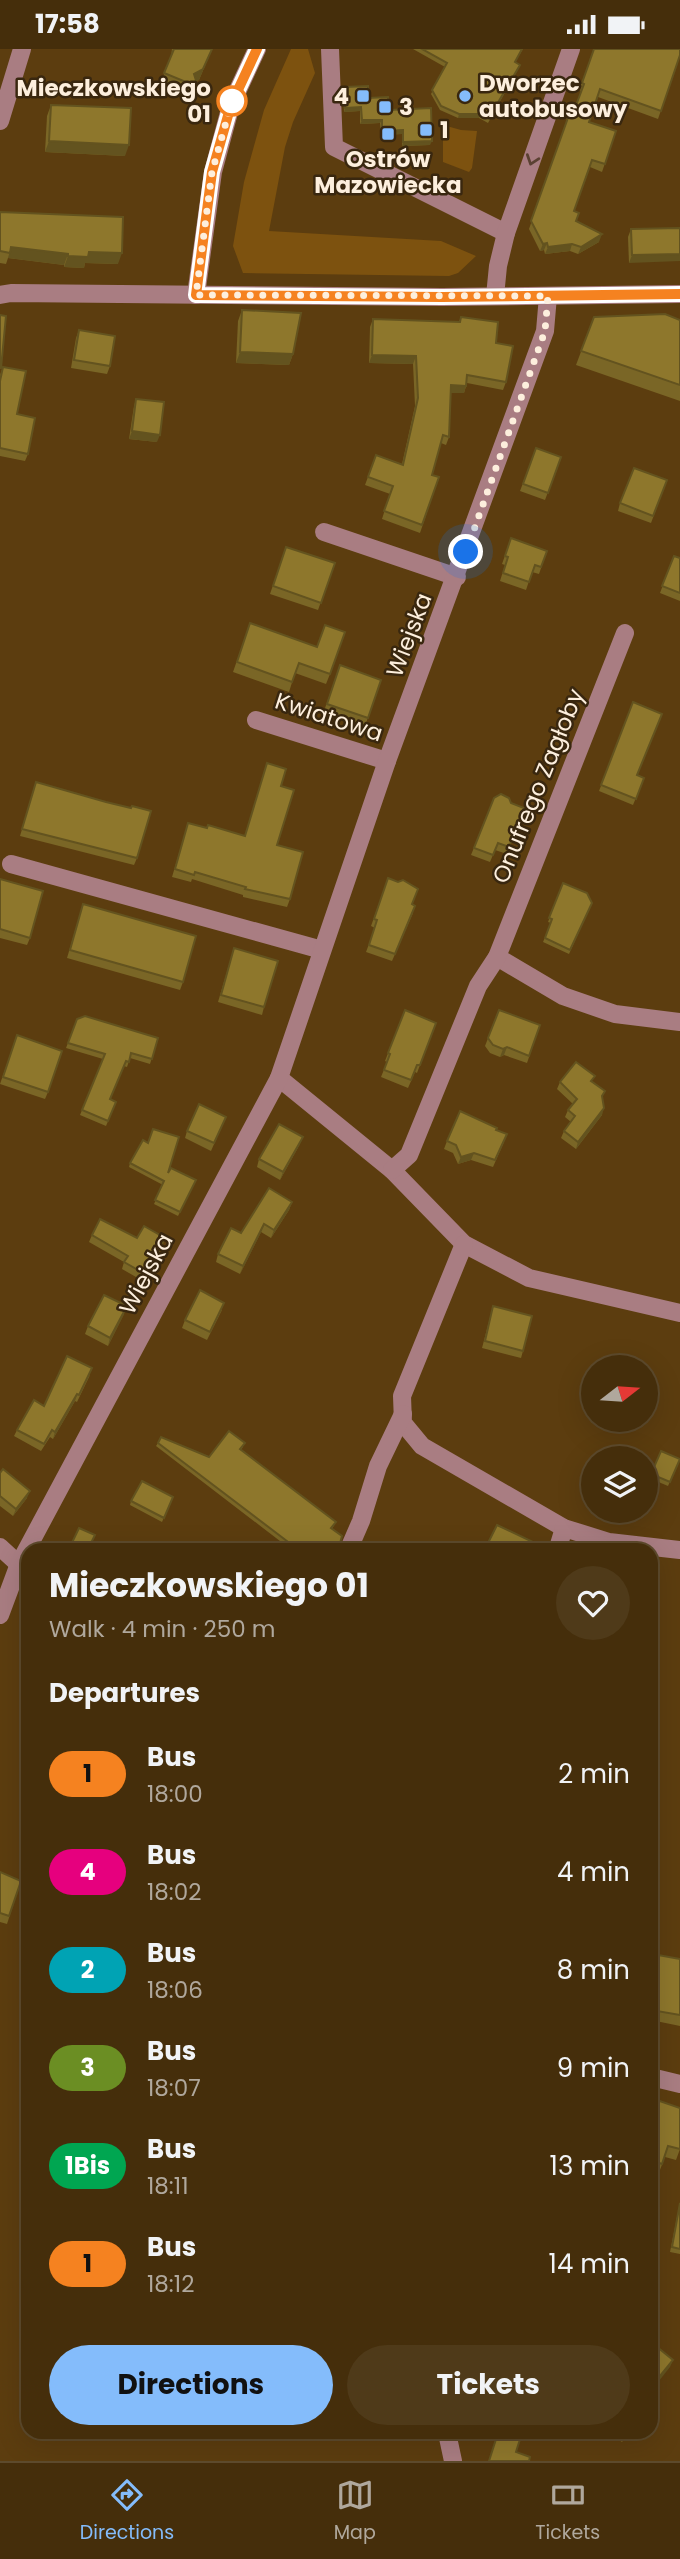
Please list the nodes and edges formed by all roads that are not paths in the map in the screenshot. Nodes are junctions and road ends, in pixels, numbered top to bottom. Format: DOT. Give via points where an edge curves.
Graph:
graph roads {
  1 [pos="22,49"];
  2 [pos="257,49"];
  3 [pos="330,49"];
  4 [pos="571,49"];
  5 [pos="0,121"];
  6 [pos="506,233"];
  7 [pos="680,294"];
  8 [pos="0,295"];
  9 [pos="196,295"];
  10 [pos="495,296"];
  11 [pos="548,296"];
  12 [pos="324,532"];
  13 [pos="457,577"];
  14 [pos="625,633"];
  15 [pos="256,720"];
  16 [pos="387,761"];
  17 [pos="12,864"];
  18 [pos="323,950"];
  19 [pos="497,957"];
  20 [pos="680,1021"];
  21 [pos="279,1078"];
  22 [pos="392,1170"];
  23 [pos="464,1244"];
  24 [pos="680,1313"];
  25 [pos="403,1414"];
  26 [pos="564,1528"];
  27 [pos="36,1543"];
  28 [pos="351,1543"];
  29 [pos="559,1543"];
  30 [pos="618,1543"];
  31 [pos="0,1547"];
  32 [pos="658,1548"];
  33 [pos="680,1550"];
  34 [pos="21,1566"];
  35 [pos="21,1572"];
  36 [pos="0,1615"];
  37 [pos="658,2079"];
  38 [pos="680,2084"];
  39 [pos="448,2439"];
  40 [pos="453,2461"];
  1 -- 5 [label="street"];
  2 -- 9 [label="street" via="231,105 212,172"];
  3 -- 6 [label="street" via="334,146"];
  4 -- 6 [label="street, one-way"];
  6 -- 10 [label="street"];
  7 -- 11 [label="street"];
  8 -- 9 [label="street"];
  9 -- 10 [label="street"];
  10 -- 11 [label="street"];
  11 -- 13 [label="street, Wiejska" via="545,331"];
  12 -- 13 [label="street"];
  13 -- 16 [label="street, Wiejska"];
  14 -- 19 [label="street, Onufrego Zagłoby"];
  15 -- 16 [label="street, Kwiatowa"];
  16 -- 18 [label="street, Wiejska"];
  17 -- 18 [label="street"];
  18 -- 21 [label="street, Wiejska"];
  19 -- 20 [label="street" via="564,996 615,1014"];
  19 -- 22 [label="street, Onufrego Zagłoby" via="478,986 410,1155"];
  21 -- 22 [label="street"];
  21 -- 27 [label="street, Wiejska"];
  22 -- 23 [label="street"];
  23 -- 24 [label="street" via="529,1278"];
  23 -- 25 [label="street" via="402,1396"];
  25 -- 26 [label="street" via="403,1423 422,1446"];
  25 -- 28 [label="street" via="378,1467"];
  26 -- 29 [label="street"];
  26 -- 30 [label="street"];
  31 -- 34 [label="street"];
  32 -- 33 [label="street"];
  35 -- 36 [label="street, Wiejska"];
  37 -- 38 [label="street"];
  39 -- 40 [label="street"];
}
